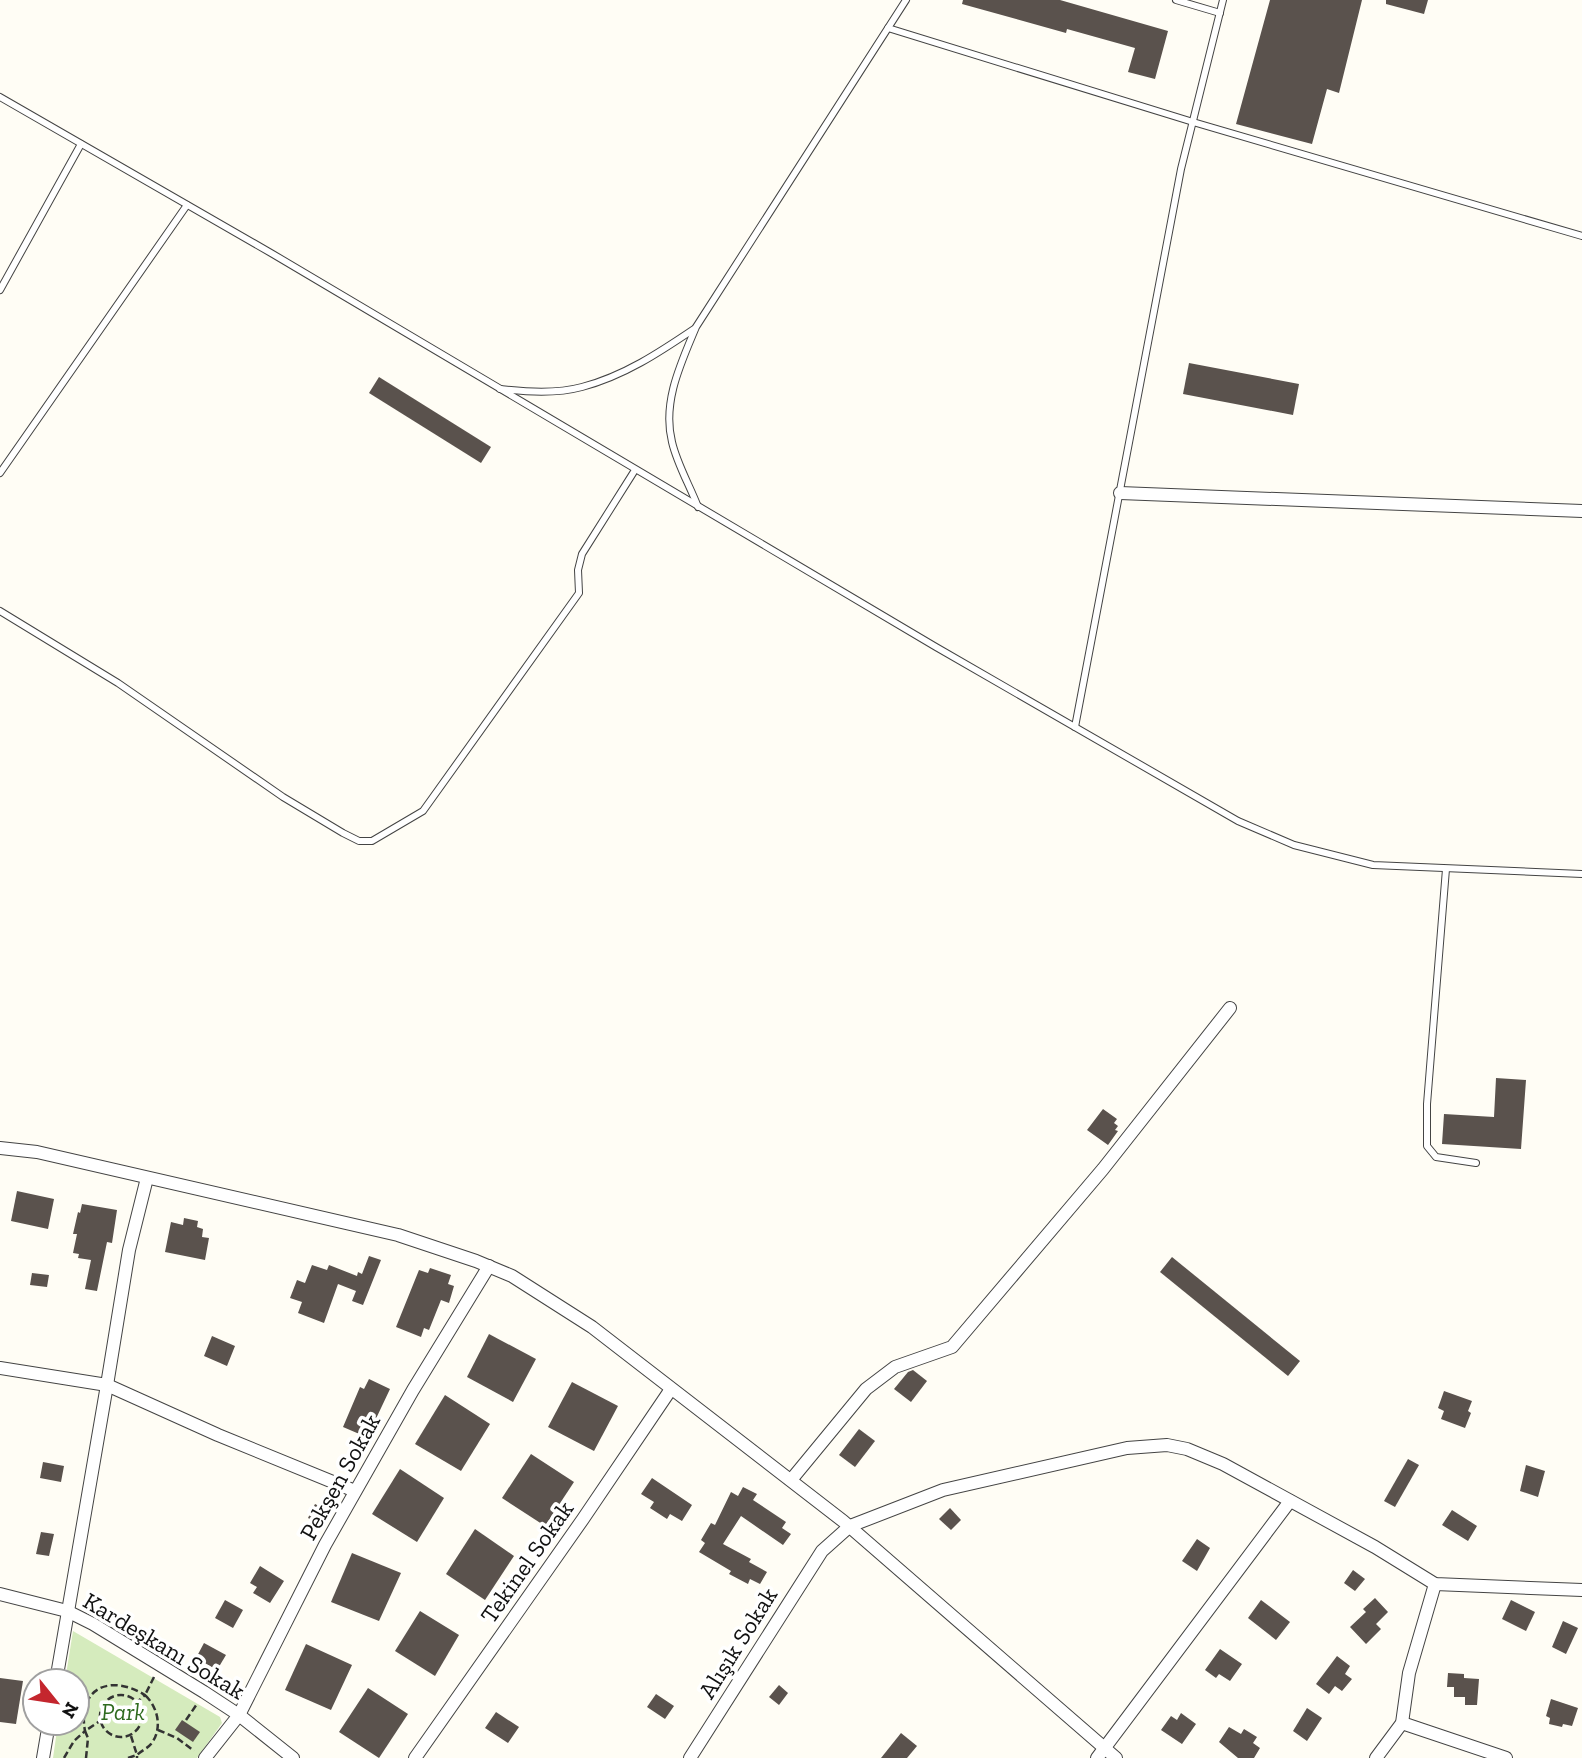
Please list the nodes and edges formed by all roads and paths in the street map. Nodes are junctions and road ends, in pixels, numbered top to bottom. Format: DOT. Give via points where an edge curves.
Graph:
graph roads {
  1 [pos="906,0"];
  2 [pos="1176,0"];
  3 [pos="1223,0"];
  4 [pos="1220,13"];
  5 [pos="888,28"];
  6 [pos="0,97"];
  7 [pos="1193,122"];
  8 [pos="81,144"];
  9 [pos="187,205"];
  10 [pos="1582,236"];
  11 [pos="0,290"];
  12 [pos="696,327"];
  13 [pos="499,389"];
  14 [pos="635,470"];
  15 [pos="0,473"];
  16 [pos="1120,494"];
  17 [pos="698,508"];
  18 [pos="1582,511"];
  19 [pos="0,611"];
  20 [pos="1075,727"];
  21 [pos="1446,869"];
  22 [pos="1582,874"];
  23 [pos="1230,1008"];
  24 [pos="0,1148"];
  25 [pos="1476,1163"];
  26 [pos="147,1178"];
  27 [pos="489,1266"];
  28 [pos="0,1368"];
  29 [pos="107,1385"];
  30 [pos="671,1389"];
  31 [pos="791,1480"];
  32 [pos="355,1491"];
  33 [pos="1290,1500"];
  34 [pos="850,1526"];
  35 [pos="1435,1584"];
  36 [pos="1582,1590"];
  37 [pos="0,1594"];
  38 [pos="67,1611"];
  39 [pos="161,1665"];
  40 [pos="58,1667"];
  41 [pos="204,1692"];
  42 [pos="91,1695"];
  43 [pos="145,1695"];
  44 [pos="137,1702"];
  45 [pos="239,1715"];
  46 [pos="187,1720"];
  47 [pos="100,1721"];
  48 [pos="1402,1723"];
  49 [pos="91,1727"];
  50 [pos="158,1730"];
  51 [pos="131,1734"];
  52 [pos="47,1737"];
  53 [pos="78,1737"];
  54 [pos="88,1737"];
  55 [pos="1100,1753"];
  56 [pos="200,1755"];
  57 [pos="137,1756"];
  58 [pos="43,1758"];
  59 [pos="64,1758"];
  60 [pos="86,1758"];
  61 [pos="128,1758"];
  62 [pos="293,1758"];
  63 [pos="415,1758"];
  64 [pos="691,1758"];
  65 [pos="1115,1758"];
  66 [pos="1376,1758"];
  67 [pos="1506,1758"];
  1 -- 5 [label="lane"];
  2 -- 4 [label="lane"];
  3 -- 4 [label="lane"];
  4 -- 7 [label="lane"];
  5 -- 7 [label="lane"];
  5 -- 12 [label="lane"];
  6 -- 8 [label="lane"];
  7 -- 10 [label="lane"];
  7 -- 16 [label="lane"];
  8 -- 9 [label="lane"];
  8 -- 11 [label="lane"];
  9 -- 13 [label="lane"];
  9 -- 15 [label="lane"];
  12 -- 13 [label="lane" via="644,362 582,387 531,392"];
  12 -- 17 [label="lane" via="675,377 670,404 671,441"];
  13 -- 14 [label="lane"];
  14 -- 17 [label="lane"];
  14 -- 19 [label="lane" via="582,554 579,593 510,691 423,811 372,841 359,841 283,797 118,683"];
  16 -- 18 [label="street"];
  16 -- 20 [label="lane"];
  17 -- 20 [label="lane"];
  20 -- 21 [label="lane" via="1238,821 1294,845 1373,865"];
  21 -- 22 [label="lane"];
  21 -- 25 [label="lane" via="1427,1146 1436,1157"];
  23 -- 31 [label="street" via="1103,1169 951,1347 895,1367 866,1389"];
  24 -- 26 [label="street"];
  26 -- 27 [label="street" via="398,1235"];
  26 -- 29 [label="street" via="129,1250"];
  27 -- 30 [label="street" via="592,1327"];
  27 -- 32 [label="street, Pekşen Sokak"];
  28 -- 29 [label="street"];
  29 -- 32 [label="street"];
  29 -- 38 [label="street"];
  30 -- 31 [label="street"];
  30 -- 63 [label="street, Tekinel Sokak"];
  31 -- 34 [label="street"];
  32 -- 45 [label="street, Pekşen Sokak"];
  33 -- 34 [label="street" via="1223,1464 1167,1445 1114,1451 943,1490"];
  33 -- 35 [label="street"];
  33 -- 55 [label="street"];
  34 -- 55 [label="street"];
  34 -- 64 [label="street, Alışık Sokak" via="822,1551"];
  35 -- 36 [label="street"];
  35 -- 48 [label="street" via="1409,1673"];
  37 -- 38 [label="street, Kardeşkanı Sokak"];
  38 -- 39 [label="street, Kardeşkanı Sokak"];
  38 -- 40 [label="street"];
  39 -- 41 [label="street, Kardeşkanı Sokak"];
  39 -- 43 [label="path"];
  41 -- 45 [label="street, Kardeşkanı Sokak"];
  41 -- 46 [label="path"];
  42 -- 43 [label="path" via="117,1685"];
  43 -- 44 [label="path"];
  43 -- 50 [label="path" via="156,1708"];
  44 -- 47 [label="path" via="125,1695 110,1697 101,1708"];
  44 -- 51 [label="path" via="141,1720"];
  45 -- 56 [label="street, Pekşen Sokak"];
  45 -- 62 [label="street, Kardeşkanı Sokak"];
  47 -- 49 [label="path"];
  47 -- 51 [label="path" via="110,1734"];
  48 -- 66 [label="street"];
  48 -- 67 [label="street"];
  50 -- 56 [label="path"];
  50 -- 57 [label="path" via="152,1744"];
  51 -- 57 [label="path"];
  52 -- 58 [label="street"];
  53 -- 59 [label="path"];
  54 -- 60 [label="path"];
  55 -- 65 [label="street"];
  57 -- 61 [label="path"];
}
